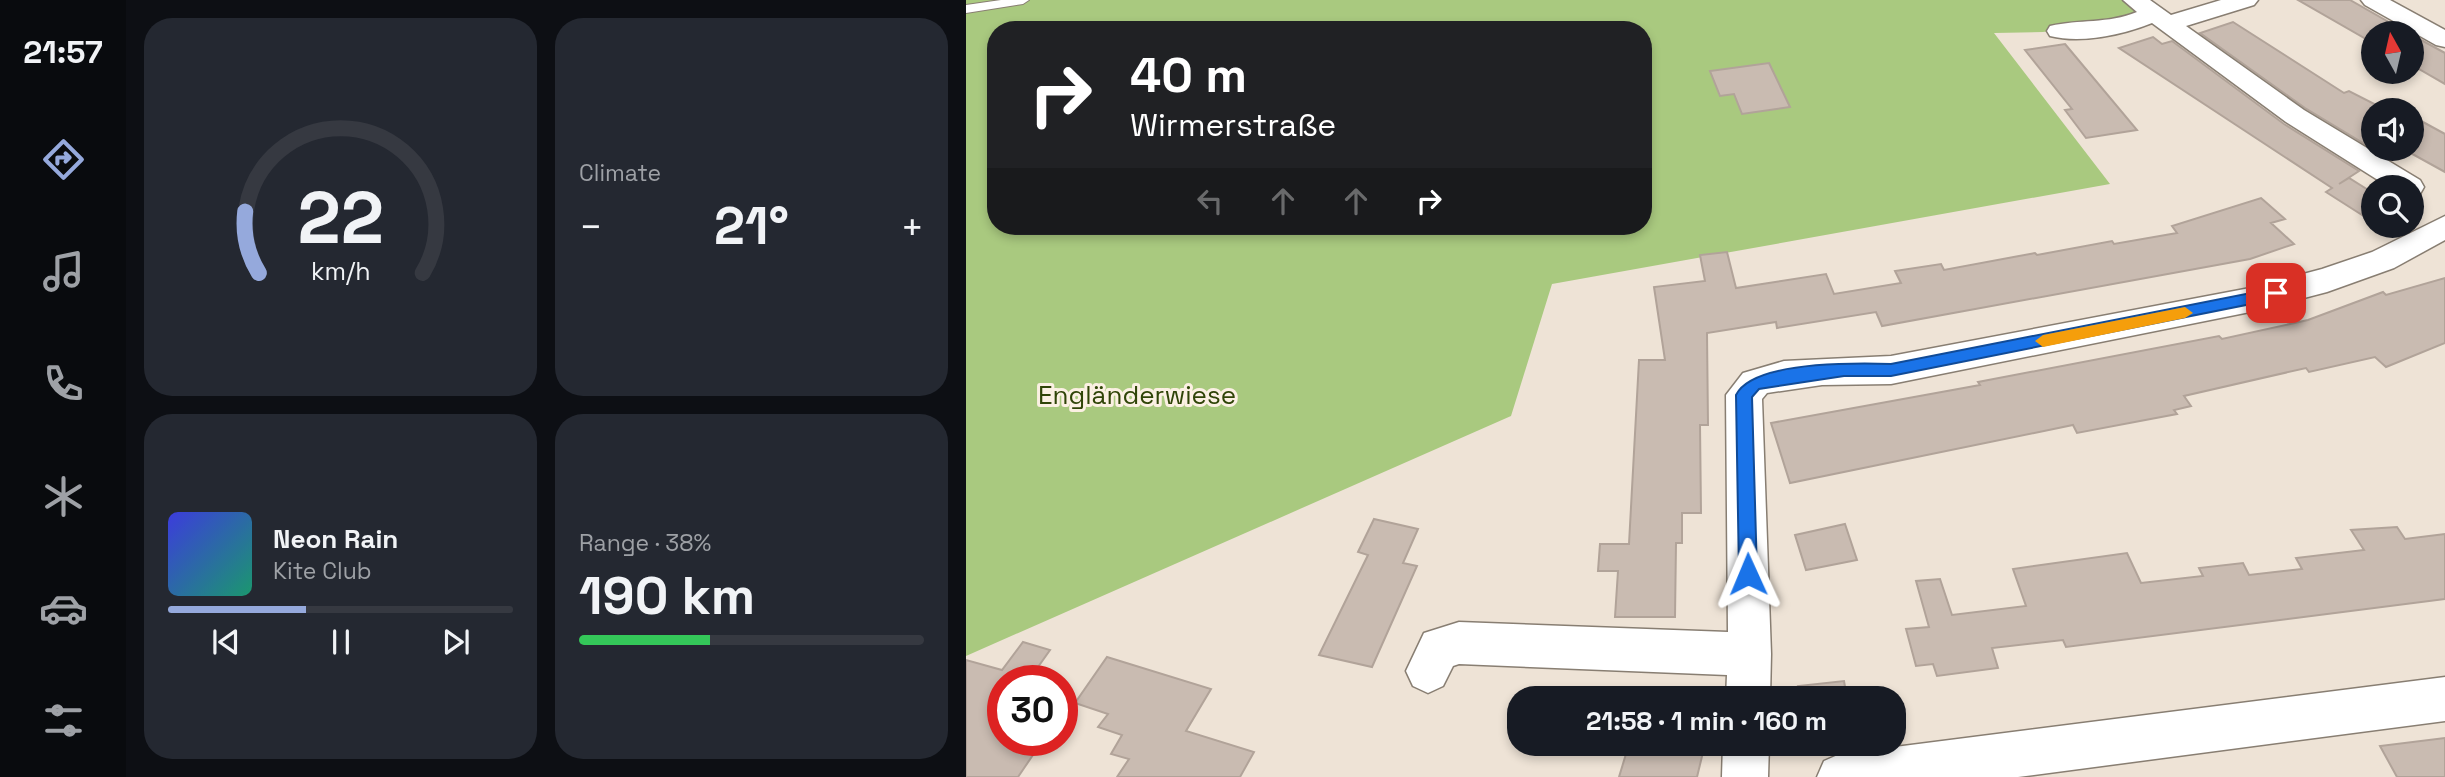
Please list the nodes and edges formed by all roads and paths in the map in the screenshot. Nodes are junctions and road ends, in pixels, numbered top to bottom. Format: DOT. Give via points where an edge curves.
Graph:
graph roads {
  1 [pos="1023,0"];
  2 [pos="2246,0"];
  3 [pos="2373,0"];
  4 [pos="966,9"];
  5 [pos="2151,13"];
  6 [pos="2059,31"];
  7 [pos="2445,40"];
  8 [pos="2390,175"];
  9 [pos="2424,196"];
  10 [pos="2445,209"];
  11 [pos="2445,227"];
  12 [pos="1750,654"];
  13 [pos="1428,670"];
  14 [pos="1749,686"];
  15 [pos="2445,699"];
  16 [pos="1746,756"];
  17 [pos="1745,777"];
  18 [pos="1840,777"];
  1 -- 4 [label="lane"];
  2 -- 5 [label="street"];
  3 -- 7 [label="street"];
  5 -- 6 [label="street" via="2103,29"];
  5 -- 8 [label="street" via="2295,116"];
  9 -- 10 [label="street"];
  11 -- 12 [label="street" via="2383,260 2250,300 1891,370 1844,369 1753,384 1744,395"];
  12 -- 13 [label="street" via="1459,643 1439,648"];
  12 -- 14 [label="street"];
  15 -- 18 [label="street"];
  16 -- 17 [label="street"];
}
